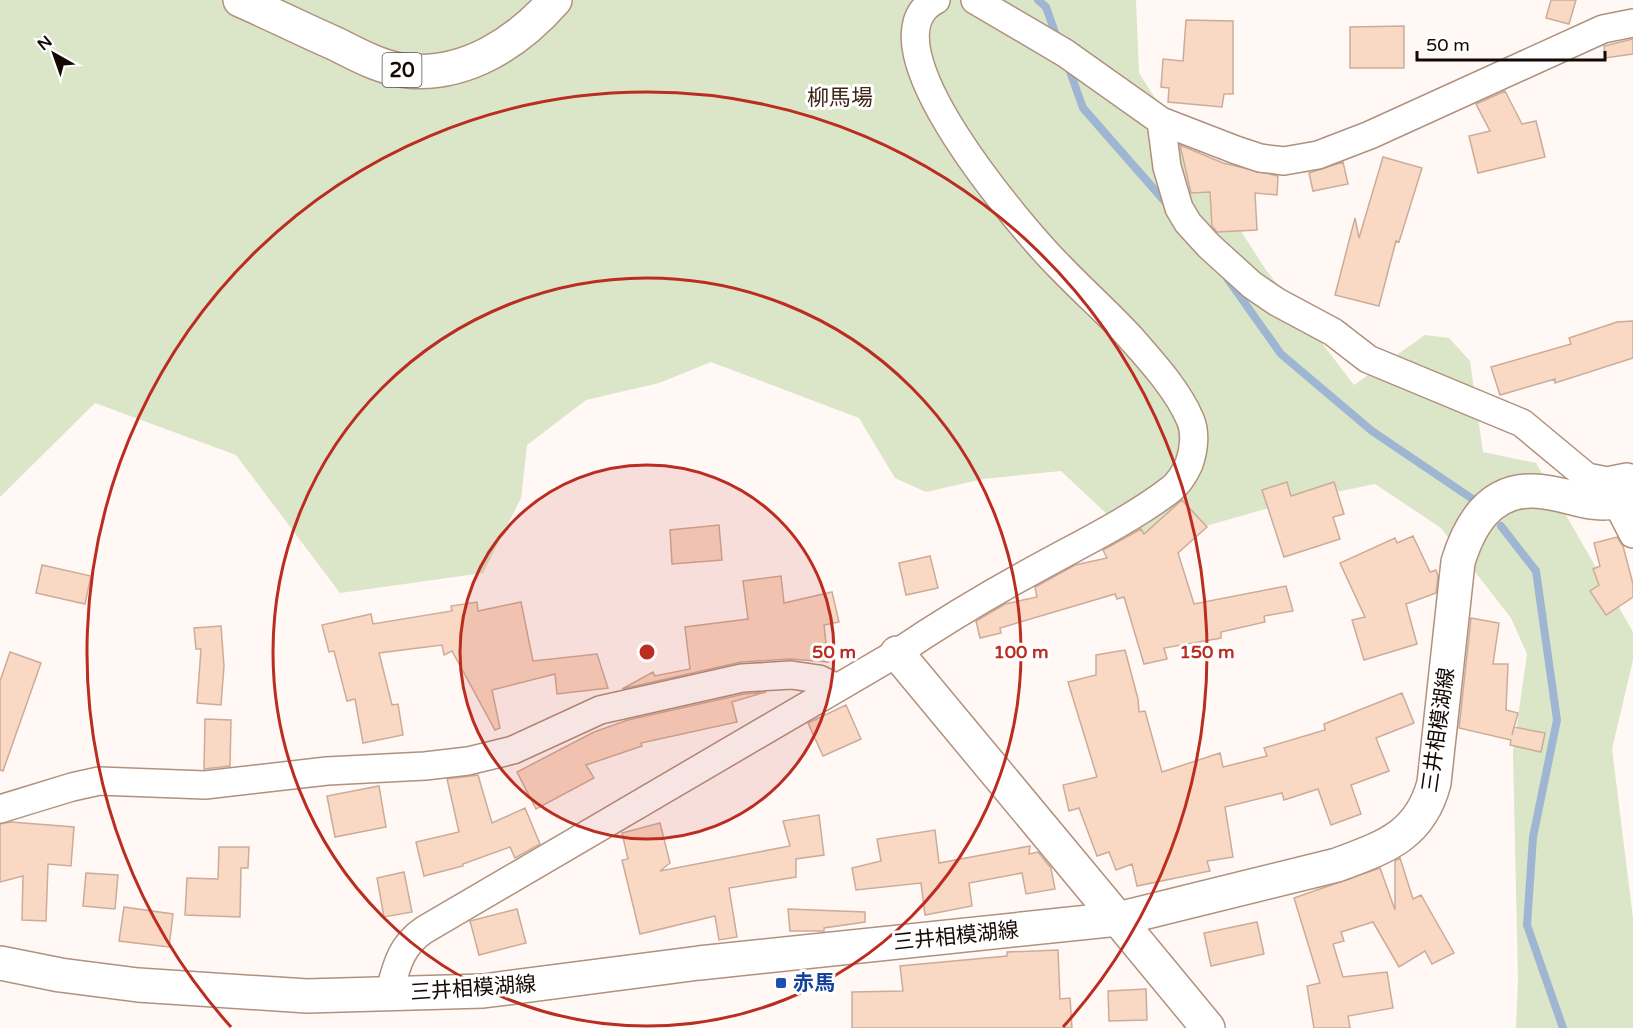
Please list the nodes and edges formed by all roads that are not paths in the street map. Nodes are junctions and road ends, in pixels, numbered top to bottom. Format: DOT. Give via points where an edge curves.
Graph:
graph roads {
  1 [pos="240,0"];
  2 [pos="555,0"];
  3 [pos="936,0"];
  4 [pos="975,0"];
  5 [pos="1633,23"];
  6 [pos="1161,121"];
  7 [pos="1628,493"];
  8 [pos="1633,534"];
  9 [pos="897,653"];
  10 [pos="837,688"];
  11 [pos="0,809"];
  12 [pos="1118,919"];
  13 [pos="0,963"];
  14 [pos="389,994"];
  15 [pos="1208,1028"];
  1 -- 2 [label="main road, 20" via="367,59 408,71 440,70 500,49"];
  3 -- 9 [label="street" via="920,14 915,42 921,72 944,116 1031,234 1150,360 1191,420 1195,443 1189,464 1172,489 949,618"];
  4 -- 6 [label="street" via="1065,53"];
  5 -- 6 [label="street" via="1592,33 1318,155 1284,161 1260,158"];
  6 -- 7 [label="street" via="1167,167 1179,208 1209,246 1252,285 1277,303 1333,332 1368,359 1522,423 1587,477 1607,481 1627,477"];
  7 -- 8 [label="street"];
  7 -- 12 [label="main road, 三井相模湖線" via="1602,505 1533,491 1520,492 1484,510 1472,525 1458,562 1434,783 1422,817 1412,827 1368,853 1336,865"];
  9 -- 10 [label="street"];
  9 -- 12 [label="main road"];
  10 -- 11 [label="street" via="819,678 791,675 742,678 600,710 513,750 468,761 205,785 99,781"];
  10 -- 14 [label="street" via="412,938 397,963"];
  12 -- 14 [label="main road, 三井相模湖線" via="710,962 483,991"];
  12 -- 15 [label="main road"];
  13 -- 14 [label="main road, 三井相模湖線" via="138,985 307,996"];
}
